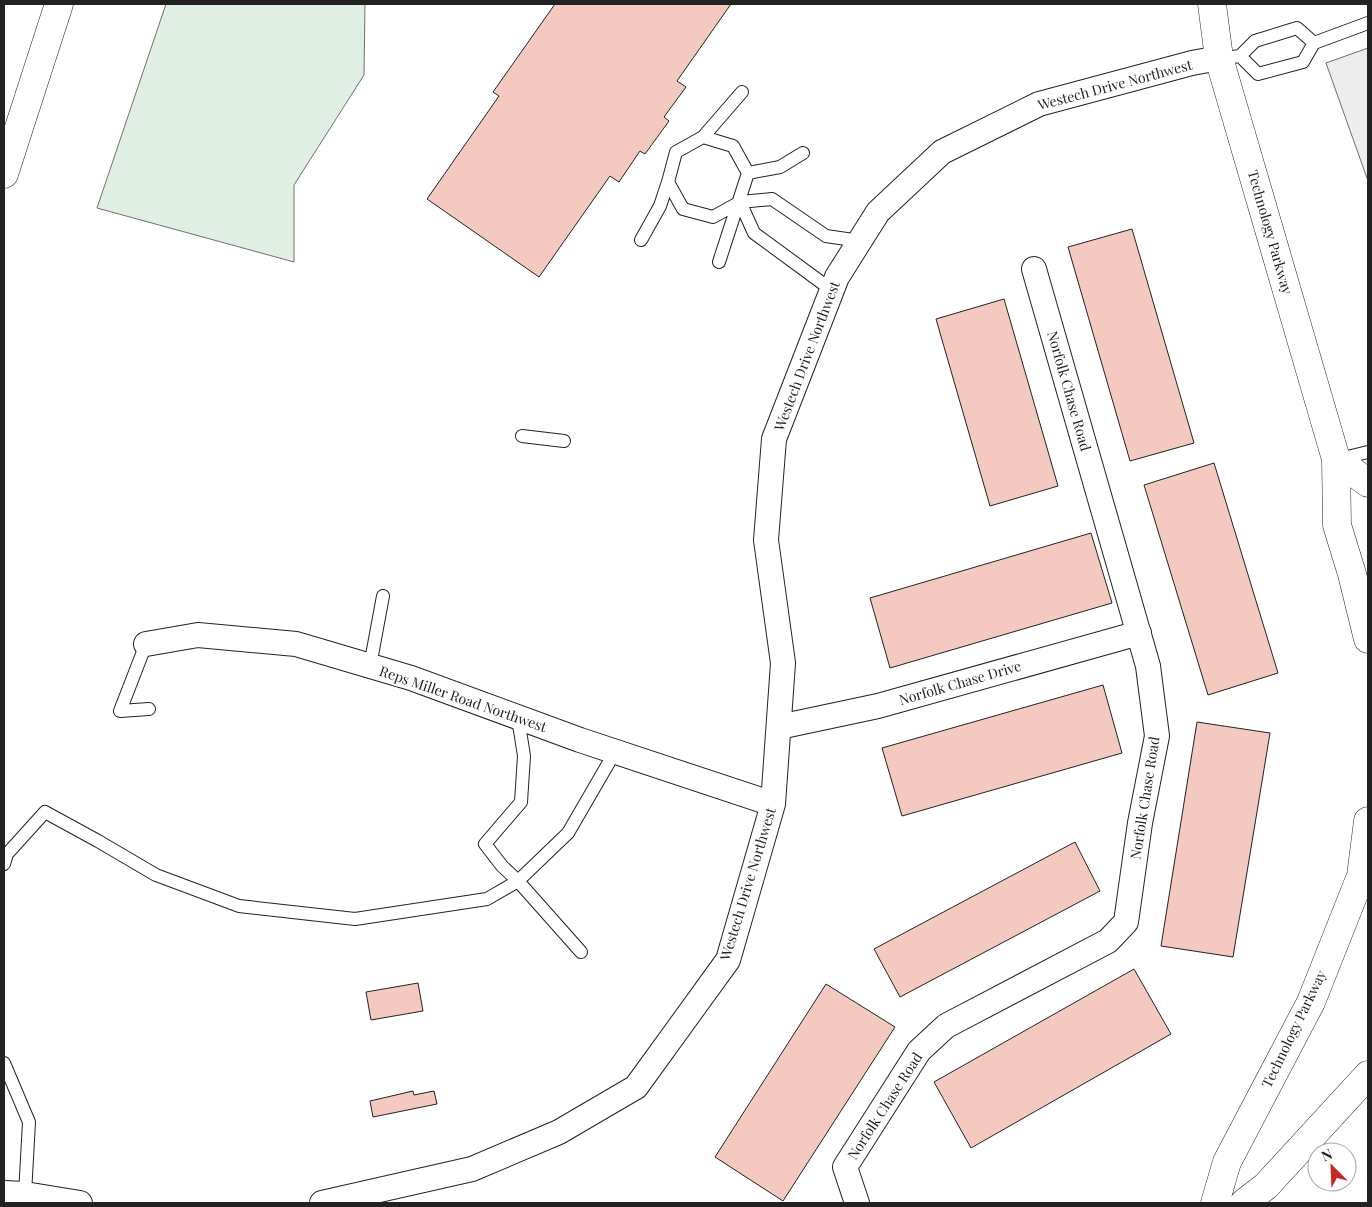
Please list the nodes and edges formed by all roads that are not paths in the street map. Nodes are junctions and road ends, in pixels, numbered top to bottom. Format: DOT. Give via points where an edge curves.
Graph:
graph roads {
  1 [pos="59,4"];
  2 [pos="1212,4"];
  3 [pos="1368,23"];
  4 [pos="1314,43"];
  5 [pos="1230,57"];
  6 [pos="742,92"];
  7 [pos="703,137"];
  8 [pos="803,153"];
  9 [pos="748,173"];
  10 [pos="4,174"];
  11 [pos="668,182"];
  12 [pos="740,202"];
  13 [pos="641,240"];
  14 [pos="860,241"];
  15 [pos="720,262"];
  16 [pos="1034,269"];
  17 [pos="832,291"];
  18 [pos="522,436"];
  19 [pos="564,441"];
  20 [pos="1368,452"];
  21 [pos="1336,459"];
  22 [pos="1368,483"];
  23 [pos="383,596"];
  24 [pos="1139,633"];
  25 [pos="1368,639"];
  26 [pos="146,644"];
  27 [pos="370,666"];
  28 [pos="149,709"];
  29 [pos="518,718"];
  30 [pos="779,727"];
  31 [pos="615,752"];
  32 [pos="773,804"];
  33 [pos="1368,821"];
  34 [pos="4,864"];
  35 [pos="518,881"];
  36 [pos="580,952"];
  37 [pos="4,1063"];
  38 [pos="1368,1075"];
  39 [pos="4,1181"];
  40 [pos="14,1193"];
  41 [pos="80,1203"];
  42 [pos="322,1203"];
  43 [pos="857,1203"];
  44 [pos="1214,1203"];
  45 [pos="1244,1203"];
  1 -- 10 [label="main road"];
  2 -- 5 [label="main road, Technology Parkway"];
  3 -- 4 [label="lane"];
  4 -- 5 [label="lane" via="1296,28 1255,41"];
  4 -- 5 [label="lane" via="1303,62 1258,74"];
  5 -- 14 [label="street, Westech Drive Northwest" via="1192,63 1039,104 942,152 878,212"];
  5 -- 21 [label="main road, Technology Parkway"];
  6 -- 7 [label="lane"];
  7 -- 9 [label="lane" via="733,146"];
  7 -- 11 [label="lane" via="676,152"];
  8 -- 9 [label="lane" via="780,168"];
  9 -- 12 [label="lane"];
  11 -- 12 [label="lane" via="683,209 713,217"];
  11 -- 13 [label="lane" via="660,206"];
  12 -- 14 [label="lane" via="772,199 826,236"];
  12 -- 15 [label="lane"];
  12 -- 17 [label="lane" via="754,233"];
  14 -- 17 [label="street, Westech Drive Northwest"];
  16 -- 24 [label="street, Norfolk Chase Road"];
  17 -- 30 [label="street, Westech Drive Northwest" via="774,439 766,540 783,663"];
  18 -- 19 [label="lane"];
  20 -- 21 [label="lane"];
  21 -- 22 [label="main road"];
  21 -- 25 [label="main road, Technology Parkway" via="1337,525"];
  23 -- 27 [label="lane"];
  24 -- 30 [label="street, Norfolk Chase Drive" via="878,706"];
  24 -- 43 [label="street, Norfolk Chase Road" via="1148,666 1157,736 1126,922 1108,940 946,1026 919,1051 845,1168"];
  26 -- 27 [label="street, Reps Miller Road Northwest" via="198,635 296,644"];
  26 -- 28 [label="lane" via="120,711"];
  27 -- 29 [label="street, Reps Miller Road Northwest"];
  29 -- 31 [label="street, Reps Miller Road Northwest"];
  29 -- 35 [label="lane" via="524,756 521,802 485,844"];
  30 -- 32 [label="street, Westech Drive Northwest"];
  31 -- 32 [label="street, Reps Miller Road Northwest"];
  31 -- 35 [label="lane" via="568,833"];
  32 -- 42 [label="street, Westech Drive Northwest" via="728,960 636,1087 559,1132 472,1168"];
  33 -- 44 [label="main road, Technology Parkway" via="1361,876 1311,1002 1227,1162"];
  34 -- 35 [label="lane" via="7,854 45,812 156,875 238,906 355,919 487,899"];
  35 -- 36 [label="lane"];
  37 -- 40 [label="lane" via="28,1122"];
  38 -- 45 [label="main road" via="1266,1186"];
  39 -- 40 [label="street"];
  40 -- 41 [label="street"];
}
